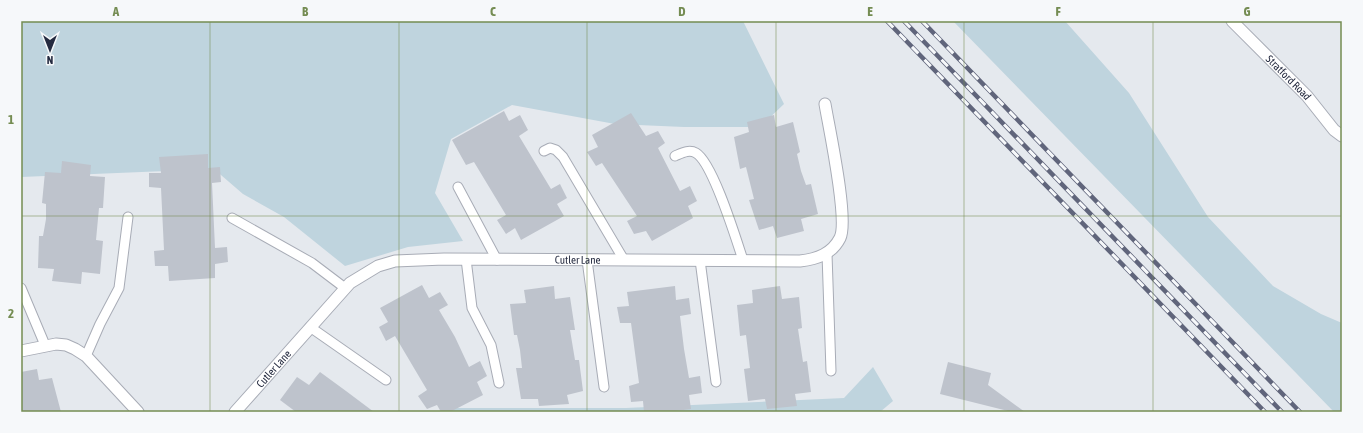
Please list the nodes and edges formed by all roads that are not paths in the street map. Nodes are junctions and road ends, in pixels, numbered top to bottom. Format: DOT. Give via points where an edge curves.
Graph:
graph roads {
  1 [pos="1232,21"];
  2 [pos="825,104"];
  3 [pos="1342,136"];
  4 [pos="544,151"];
  5 [pos="675,156"];
  6 [pos="458,187"];
  7 [pos="128,217"];
  8 [pos="232,218"];
  9 [pos="827,254"];
  10 [pos="466,259"];
  11 [pos="497,260"];
  12 [pos="587,260"];
  13 [pos="624,260"];
  14 [pos="700,260"];
  15 [pos="743,260"];
  16 [pos="21,288"];
  17 [pos="345,288"];
  18 [pos="310,327"];
  19 [pos="45,345"];
  20 [pos="21,351"];
  21 [pos="86,356"];
  22 [pos="831,371"];
  23 [pos="386,380"];
  24 [pos="716,382"];
  25 [pos="499,383"];
  26 [pos="604,387"];
  27 [pos="138,412"];
  28 [pos="235,412"];
  1 -- 3 [label="street, Stratford Road" via="1307,96 1334,130"];
  2 -- 9 [label="street" via="843,216 841,236"];
  4 -- 13 [label="lane" via="550,148 564,157"];
  5 -- 15 [label="lane" via="689,151 697,154 705,162"];
  6 -- 11 [label="lane"];
  7 -- 21 [label="lane" via="119,288"];
  8 -- 17 [label="lane" via="312,263"];
  9 -- 15 [label="street, Cutler Lane" via="800,261"];
  9 -- 22 [label="lane"];
  10 -- 11 [label="street, Cutler Lane"];
  10 -- 17 [label="street, Cutler Lane" via="395,261 362,274"];
  10 -- 25 [label="lane" via="472,308 491,345"];
  11 -- 12 [label="street, Cutler Lane"];
  12 -- 13 [label="street, Cutler Lane"];
  12 -- 26 [label="lane"];
  13 -- 14 [label="street, Cutler Lane"];
  14 -- 15 [label="street, Cutler Lane"];
  14 -- 24 [label="lane"];
  16 -- 19 [label="lane"];
  17 -- 18 [label="street, Cutler Lane"];
  18 -- 23 [label="lane"];
  18 -- 28 [label="street, Cutler Lane"];
  19 -- 20 [label="street"];
  19 -- 21 [label="street" via="66,345"];
  21 -- 27 [label="street"];
}
